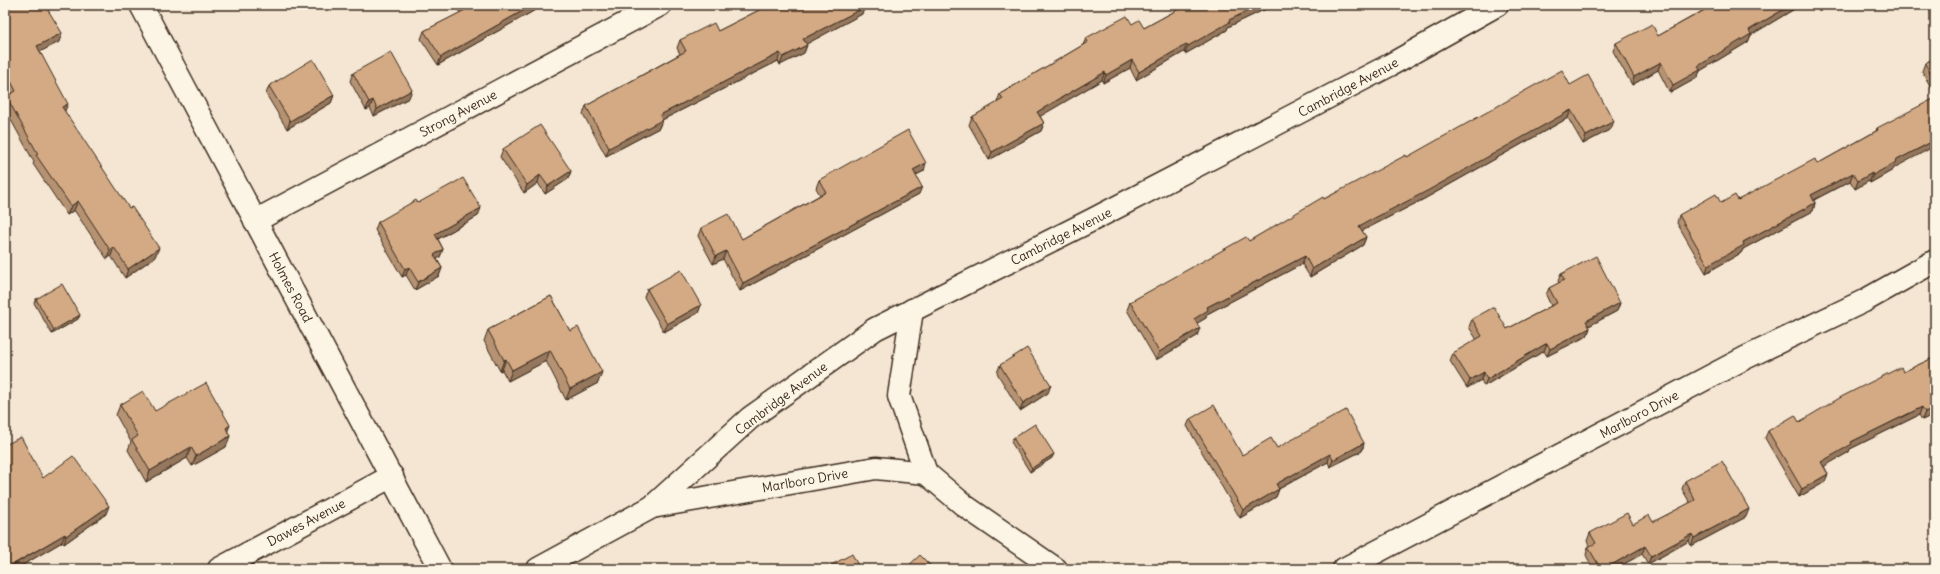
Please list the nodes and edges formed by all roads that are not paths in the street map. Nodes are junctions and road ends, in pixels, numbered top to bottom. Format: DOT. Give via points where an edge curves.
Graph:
graph roads {
  1 [pos="141,5"];
  2 [pos="660,5"];
  3 [pos="1497,5"];
  4 [pos="255,221"];
  5 [pos="1935,261"];
  6 [pos="912,310"];
  7 [pos="926,473"];
  8 [pos="392,476"];
  9 [pos="652,507"];
  10 [pos="220,569"];
  11 [pos="440,569"];
  12 [pos="538,569"];
  13 [pos="1056,569"];
  14 [pos="1344,569"];
  1 -- 4 [label="street, Holmes Road"];
  2 -- 4 [label="street, Strong Avenue"];
  3 -- 6 [label="street, Cambridge Avenue" via="1376,73"];
  4 -- 8 [label="street, Holmes Road"];
  5 -- 14 [label="street, Marlboro Drive" via="1864,301 1745,358"];
  6 -- 7 [label="street" via="899,396"];
  6 -- 9 [label="street, Cambridge Avenue" via="875,329 750,418"];
  7 -- 9 [label="street, Marlboro Drive" via="876,468"];
  7 -- 13 [label="street" via="965,506"];
  8 -- 10 [label="street, Dawes Avenue"];
  8 -- 11 [label="street, Holmes Road"];
  9 -- 12 [label="street, Marlboro Drive"];
}
